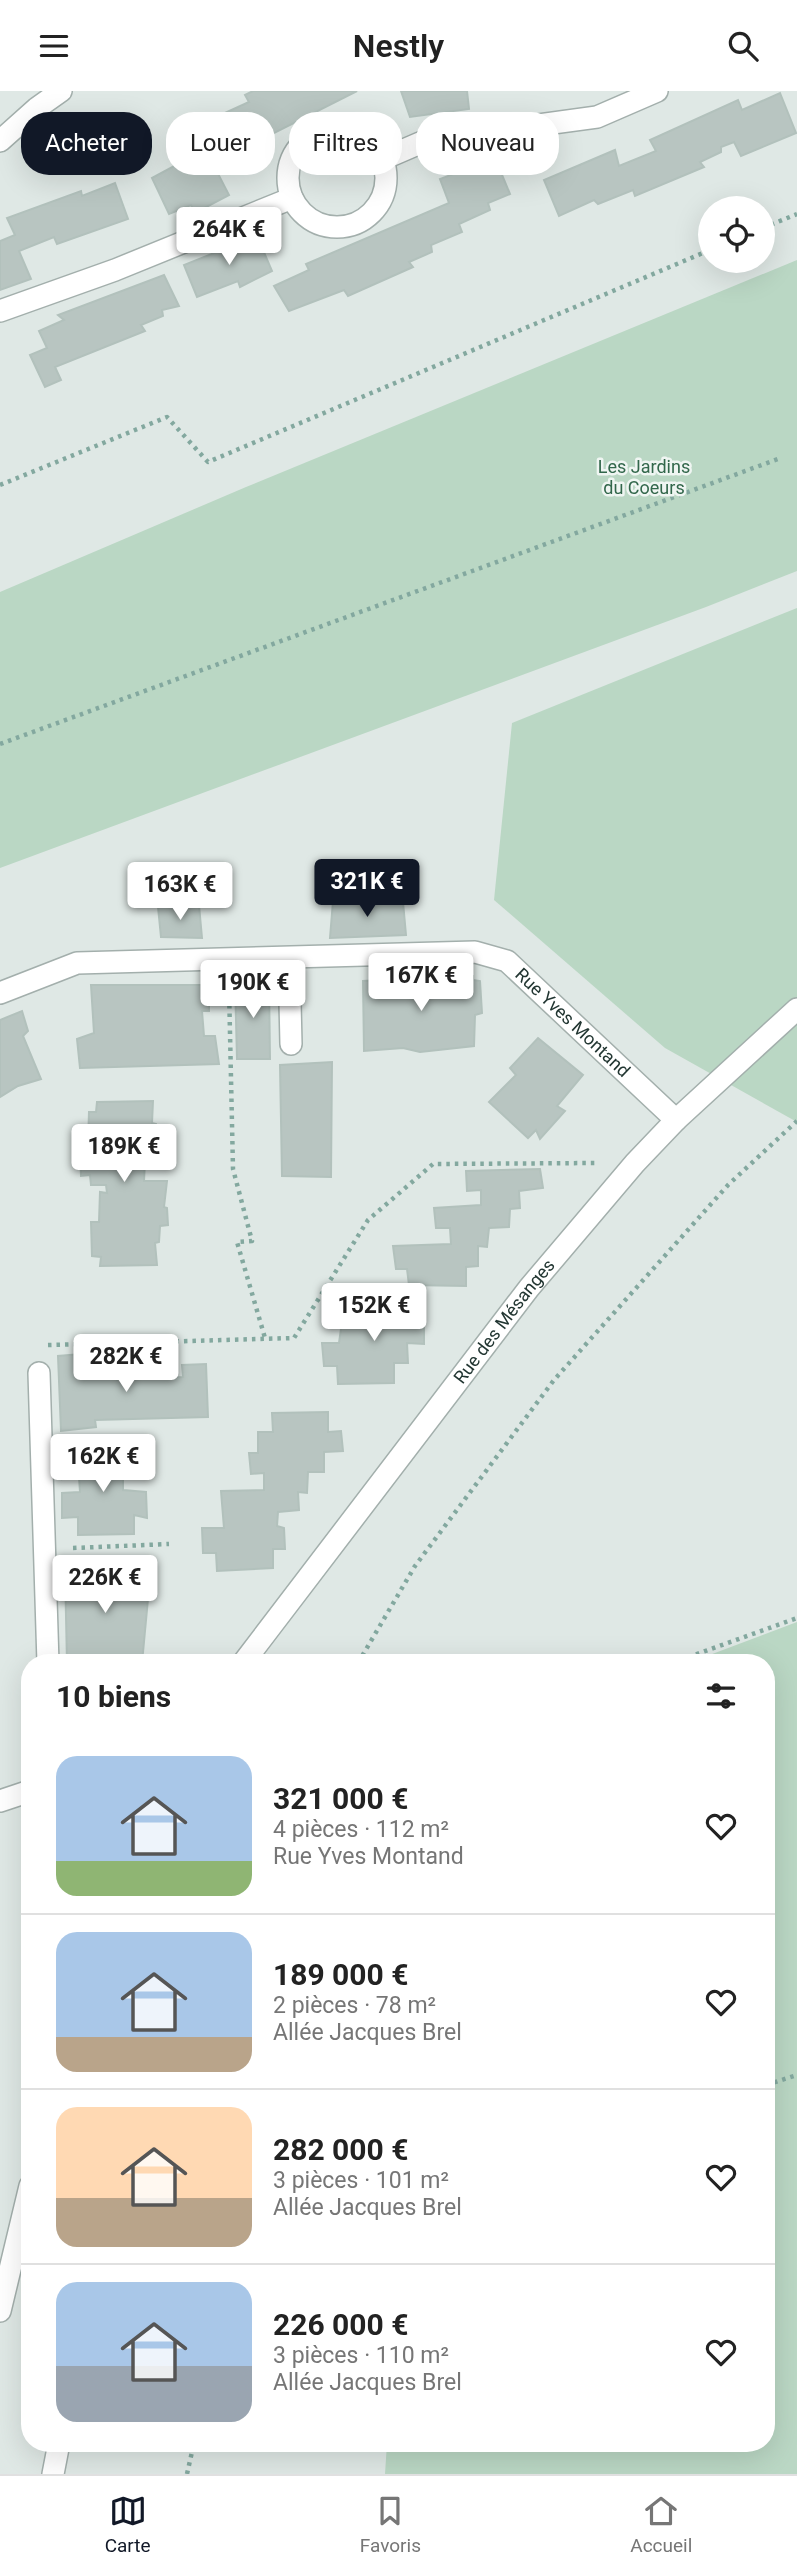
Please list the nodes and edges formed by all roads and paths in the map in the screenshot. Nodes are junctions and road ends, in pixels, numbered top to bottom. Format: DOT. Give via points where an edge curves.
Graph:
graph roads {
  1 [pos="61,91"];
  2 [pos="657,91"];
  3 [pos="0,141"];
  4 [pos="402,151"];
  5 [pos="289,175"];
  6 [pos="386,175"];
  7 [pos="292,198"];
  8 [pos="797,214"];
  9 [pos="775,223"];
  10 [pos="698,255"];
  11 [pos="0,311"];
  12 [pos="778,459"];
  13 [pos="0,485"];
  14 [pos="0,744"];
  15 [pos="289,959"];
  16 [pos="229,960"];
  17 [pos="0,993"];
  18 [pos="797,1009"];
  19 [pos="291,1044"];
  20 [pos="676,1120"];
  21 [pos="797,1121"];
  22 [pos="635,1163"];
  23 [pos="265,1338"];
  24 [pos="39,1373"];
  25 [pos="169,1544"];
  26 [pos="44,1549"];
  27 [pos="797,1618"];
  28 [pos="48,1654"];
  29 [pos="250,1654"];
  30 [pos="363,1654"];
  31 [pos="697,1654"];
  32 [pos="21,1794"];
  33 [pos="0,1801"];
  34 [pos="797,2075"];
  35 [pos="775,2081"];
  36 [pos="21,2224"];
  37 [pos="0,2311"];
  38 [pos="57,2452"];
  39 [pos="192,2452"];
  40 [pos="53,2474"];
  41 [pos="187,2474"];
  1 -- 3 [label="street"];
  2 -- 4 [label="street" via="597,117 427,140"];
  5 -- 7 [label="street"];
  6 -- 7 [label="street" via="376,208 348,226 315,222"];
  7 -- 11 [label="street"];
  8 -- 9 [label="path"];
  10 -- 13 [label="path" via="208,462 167,417"];
  12 -- 14 [label="path"];
  15 -- 16 [label="street, Rue Yves Montand"];
  15 -- 19 [label="street"];
  15 -- 20 [label="street, Rue Yves Montand" via="475,952 507,961"];
  16 -- 17 [label="street, Rue Yves Montand" via="77,963"];
  16 -- 23 [label="path" via="233,1169 252,1241 237,1242"];
  18 -- 20 [label="street, Rue des Mésanges"];
  20 -- 22 [label="street, Rue des Mésanges"];
  21 -- 30 [label="path" via="728,1185 554,1380 415,1566"];
  22 -- 23 [label="path" via="433,1164 368,1220 293,1338"];
  22 -- 29 [label="street, Rue des Mésanges" via="529,1288"];
  23 -- 24 [label="path" via="48,1344"];
  24 -- 26 [label="street"];
  25 -- 26 [label="path"];
  26 -- 28 [label="street"];
  27 -- 31 [label="path"];
  32 -- 33 [label="street"];
  34 -- 35 [label="path"];
  36 -- 37 [label="street"];
  38 -- 40 [label="street"];
  39 -- 41 [label="path"];
}
